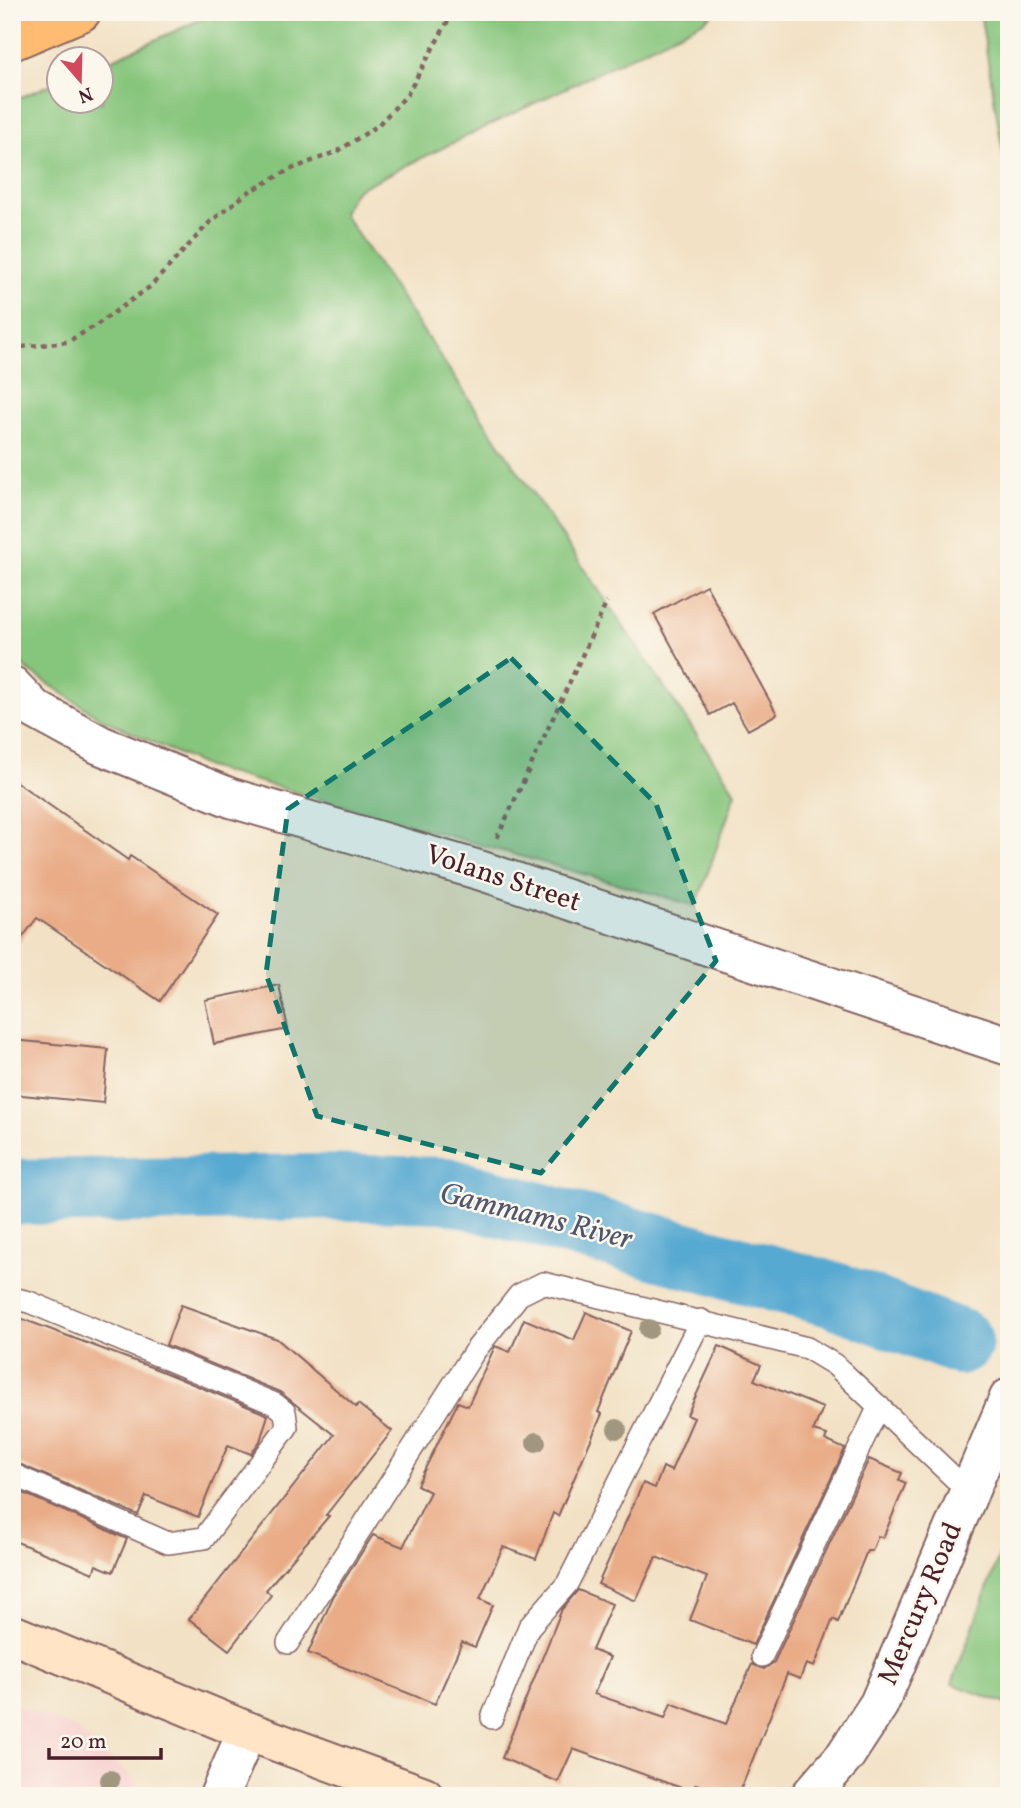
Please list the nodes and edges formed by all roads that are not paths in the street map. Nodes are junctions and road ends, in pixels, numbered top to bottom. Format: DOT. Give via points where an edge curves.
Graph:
graph roads {
  1 [pos="81,12"];
  2 [pos="12,41"];
  3 [pos="12,686"];
  4 [pos="1009,1046"];
  5 [pos="12,1298"];
  6 [pos="701,1320"];
  7 [pos="1009,1398"];
  8 [pos="879,1406"];
  9 [pos="12,1474"];
  10 [pos="969,1492"];
  11 [pos="12,1634"];
  12 [pos="289,1643"];
  13 [pos="762,1656"];
  14 [pos="492,1718"];
  15 [pos="247,1731"];
  16 [pos="219,1796"];
  17 [pos="425,1796"];
  18 [pos="810,1796"];
  1 -- 2 [label="highway"];
  3 -- 4 [label="street, Volans Street" via="34,709 100,746 231,798 482,871"];
  5 -- 9 [label="lane" via="275,1404 285,1412 287,1427 204,1538 191,1541 168,1543"];
  6 -- 8 [label="lane" via="807,1348 835,1365"];
  6 -- 12 [label="lane" via="543,1283 519,1296 474,1352"];
  6 -- 14 [label="lane" via="567,1584 530,1627"];
  7 -- 10 [label="street, Mercury Road"];
  8 -- 10 [label="lane"];
  8 -- 13 [label="lane"];
  10 -- 18 [label="street, Mercury Road" via="878,1704 845,1756"];
  11 -- 15 [label="street"];
  15 -- 16 [label="street"];
  15 -- 17 [label="street"];
}
